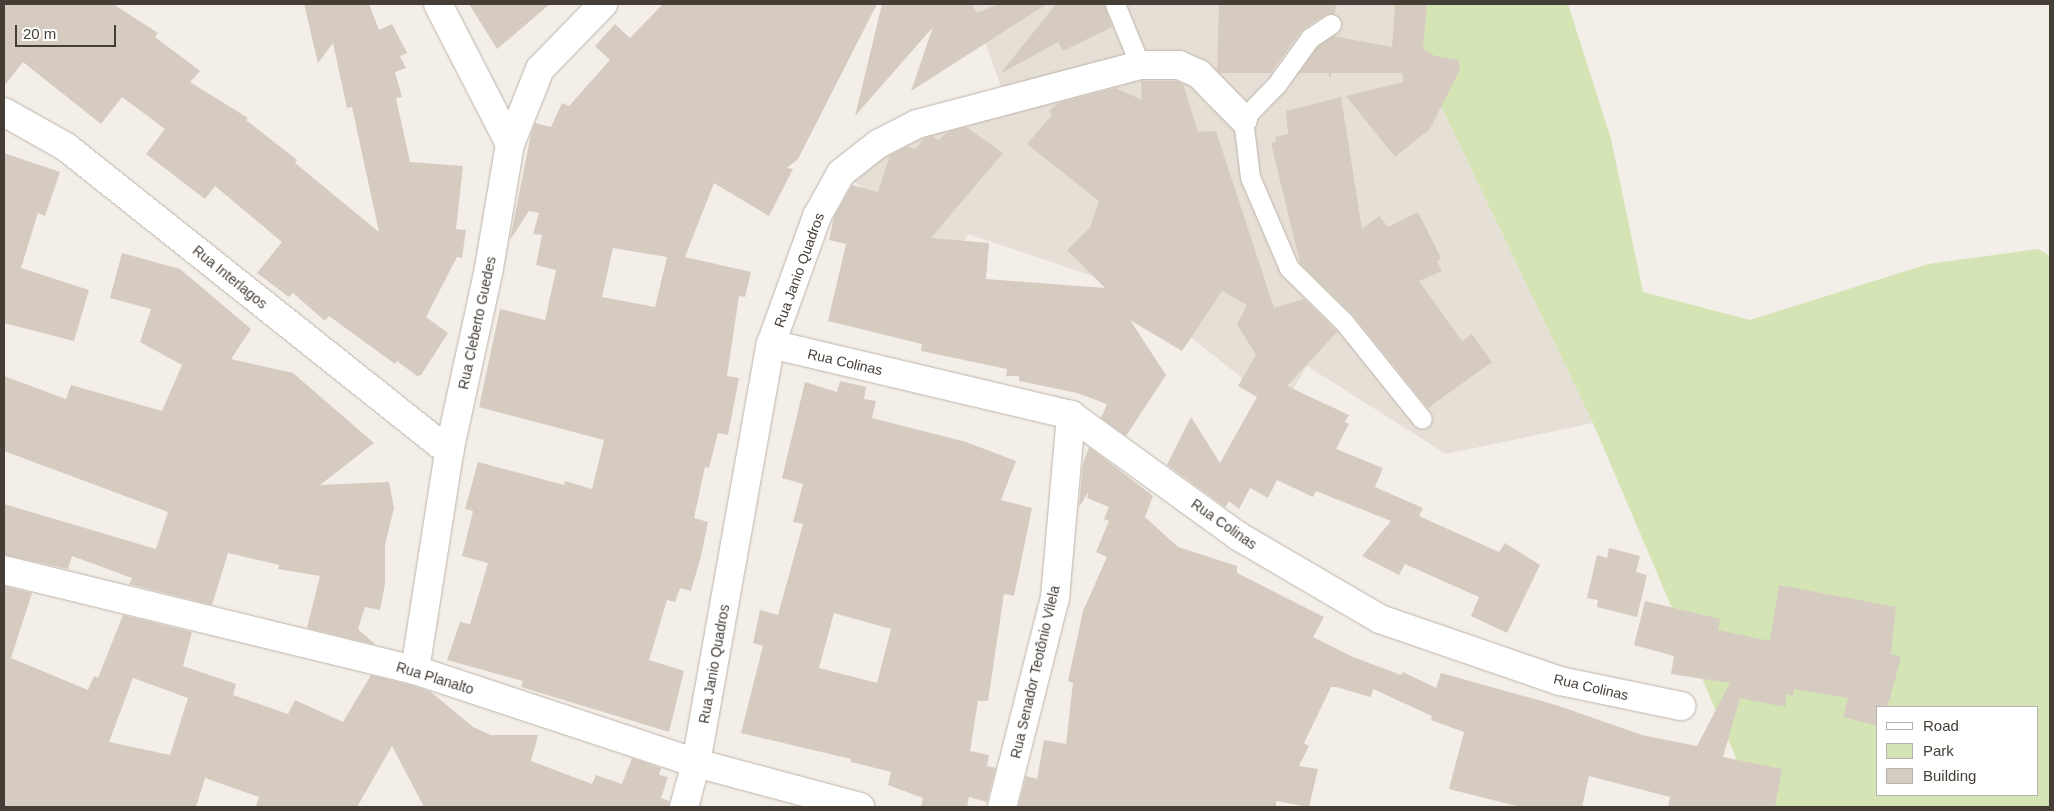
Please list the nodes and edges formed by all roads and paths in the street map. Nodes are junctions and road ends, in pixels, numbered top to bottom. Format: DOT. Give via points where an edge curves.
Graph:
graph roads {
  1 [pos="438,4"];
  2 [pos="602,4"];
  3 [pos="1115,4"];
  4 [pos="1331,24"];
  5 [pos="1140,66"];
  6 [pos="4,112"];
  7 [pos="1243,119"];
  8 [pos="510,144"];
  9 [pos="771,344"];
  10 [pos="1071,415"];
  11 [pos="1422,419"];
  12 [pos="449,452"];
  13 [pos="4,570"];
  14 [pos="415,670"];
  15 [pos="1681,706"];
  16 [pos="696,763"];
  17 [pos="684,807"];
  18 [pos="860,807"];
  19 [pos="1002,807"];
  1 -- 8 [label="street"];
  2 -- 8 [label="street, Rua Cleberto Guedes" via="540,69"];
  3 -- 5 [label="lane"];
  4 -- 7 [label="lane" via="1310,38 1277,84"];
  5 -- 7 [label="street, Rua Janio Quadros" via="1180,66 1199,74"];
  5 -- 9 [label="street, Rua Janio Quadros" via="916,124 878,144 841,173 817,216"];
  6 -- 12 [label="street, Rua Interlagos" via="66,146"];
  7 -- 11 [label="lane" via="1250,177 1289,268 1344,322"];
  8 -- 12 [label="street, Rua Cleberto Guedes" via="489,268"];
  9 -- 10 [label="street, Rua Colinas"];
  9 -- 16 [label="street, Rua Janio Quadros"];
  10 -- 15 [label="street, Rua Colinas" via="1238,536 1380,619 1560,681"];
  10 -- 19 [label="street, Rua Senador Teotônio Vilela" via="1054,598"];
  12 -- 14 [label="street, Rua Cleberto Guedes"];
  13 -- 14 [label="street, Rua Planalto"];
  14 -- 16 [label="street, Rua Planalto"];
  16 -- 17 [label="street, Rua Janio Quadros"];
  16 -- 18 [label="street, Rua Planalto"];
}
